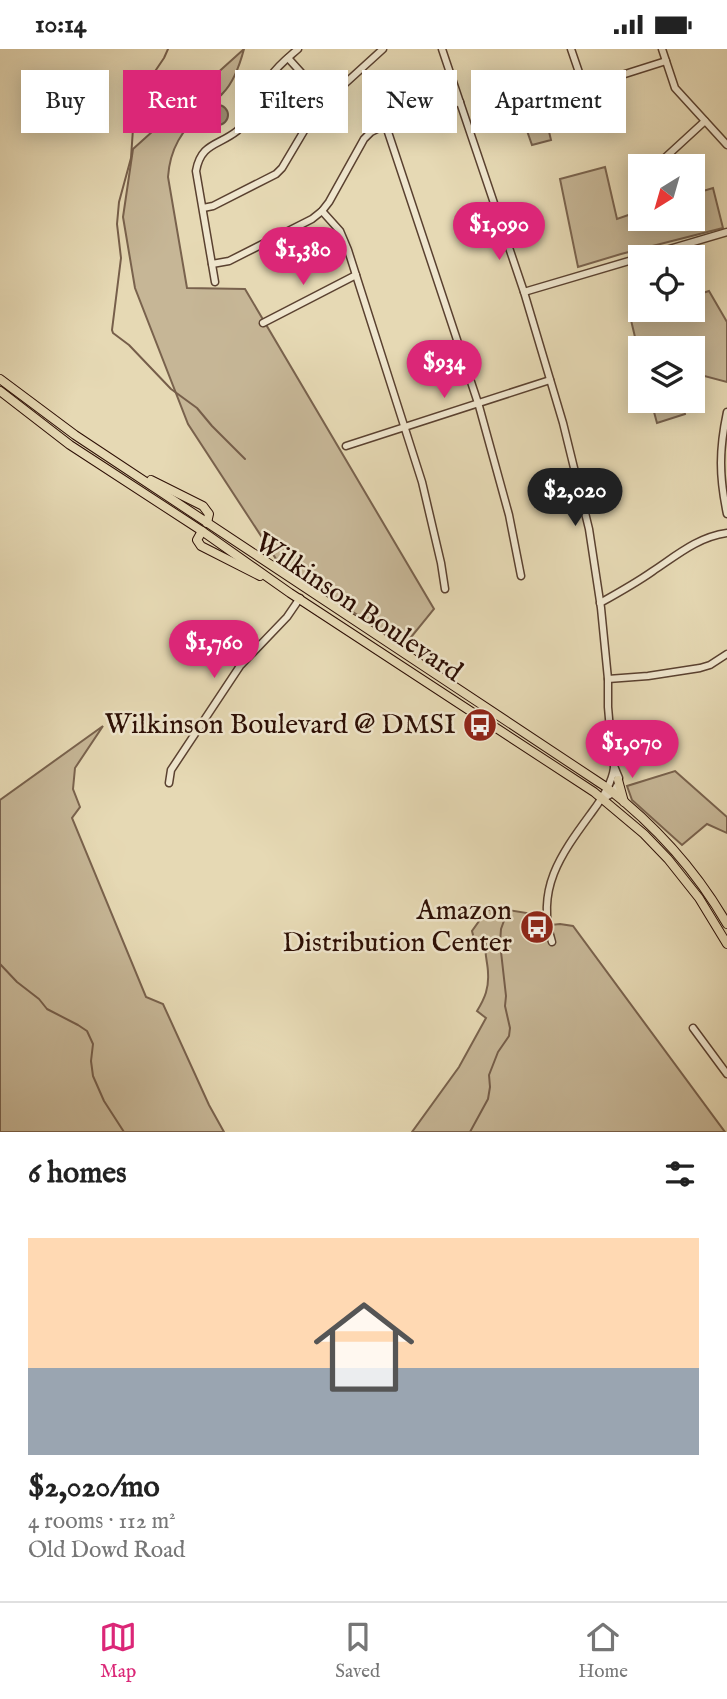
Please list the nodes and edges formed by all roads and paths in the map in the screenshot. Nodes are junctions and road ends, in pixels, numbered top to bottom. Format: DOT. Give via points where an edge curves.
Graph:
graph roads {
  1 [pos="298,49"];
  2 [pos="383,49"];
  3 [pos="442,49"];
  4 [pos="571,49"];
  5 [pos="662,49"];
  6 [pos="288,58"];
  7 [pos="666,61"];
  8 [pos="299,70"];
  9 [pos="578,70"];
  10 [pos="626,74"];
  11 [pos="348,80"];
  12 [pos="460,102"];
  13 [pos="457,103"];
  14 [pos="705,121"];
  15 [pos="302,133"];
  16 [pos="370,133"];
  17 [pos="388,133"];
  18 [pos="727,145"];
  19 [pos="669,154"];
  20 [pos="203,208"];
  21 [pos="322,211"];
  22 [pos="727,232"];
  23 [pos="212,264"];
  24 [pos="356,275"];
  25 [pos="215,282"];
  26 [pos="524,292"];
  27 [pos="263,323"];
  28 [pos="0,379"];
  29 [pos="550,380"];
  30 [pos="0,391"];
  31 [pos="24,398"];
  32 [pos="478,403"];
  33 [pos="18,405"];
  34 [pos="727,412"];
  35 [pos="405,427"];
  36 [pos="346,446"];
  37 [pos="727,514"];
  38 [pos="208,523"];
  39 [pos="202,531"];
  40 [pos="727,533"];
  41 [pos="521,576"];
  42 [pos="445,589"];
  43 [pos="290,593"];
  44 [pos="300,599"];
  45 [pos="600,603"];
  46 [pos="727,654"];
  47 [pos="608,679"];
  48 [pos="614,766"];
  49 [pos="618,780"];
  50 [pos="169,783"];
  51 [pos="610,790"];
  52 [pos="602,799"];
  53 [pos="624,802"];
  54 [pos="727,923"];
  55 [pos="552,942"];
  56 [pos="727,944"];
  57 [pos="693,1028"];
  58 [pos="727,1074"];
  1 -- 6 [label="street"];
  2 -- 11 [label="street"];
  3 -- 12 [label="street"];
  4 -- 9 [label="street"];
  5 -- 7 [label="street"];
  6 -- 8 [label="street"];
  6 -- 20 [label="street" via="273,72 236,132 201,154 196,171"];
  7 -- 10 [label="street"];
  7 -- 14 [label="street" via="675,88"];
  12 -- 13 [label="street"];
  12 -- 26 [label="street"];
  14 -- 18 [label="street"];
  14 -- 19 [label="street"];
  15 -- 20 [label="street" via="276,174"];
  16 -- 21 [label="street"];
  17 -- 32 [label="street"];
  20 -- 23 [label="street"];
  21 -- 23 [label="street" via="229,261"];
  21 -- 24 [label="street" via="340,231"];
  22 -- 26 [label="street"];
  23 -- 25 [label="street"];
  24 -- 27 [label="street"];
  24 -- 35 [label="street"];
  26 -- 29 [label="street"];
  28 -- 31 [label="main road"];
  29 -- 32 [label="street"];
  29 -- 45 [label="street" via="581,490"];
  30 -- 33 [label="main road, Wilkinson Boulevard"];
  31 -- 33 [label="street"];
  31 -- 38 [label="main road, Wilkinson Boulevard" via="116,462 203,506"];
  32 -- 35 [label="street"];
  32 -- 41 [label="street"];
  33 -- 39 [label="main road, Wilkinson Boulevard" via="69,445"];
  34 -- 37 [label="street" via="720,468"];
  35 -- 36 [label="street"];
  35 -- 42 [label="street"];
  38 -- 39 [label="street"];
  38 -- 51 [label="main road, Wilkinson Boulevard"];
  39 -- 43 [label="main road, Wilkinson Boulevard"];
  39 -- 43 [label="main road" via="197,540 201,546"];
  40 -- 45 [label="street" via="695,543"];
  43 -- 44 [label="main road, Wilkinson Boulevard"];
  44 -- 50 [label="street" via="240,666 171,771"];
  44 -- 52 [label="main road, Wilkinson Boulevard"];
  45 -- 47 [label="street"];
  46 -- 47 [label="street" via="710,666"];
  47 -- 48 [label="street"];
  48 -- 49 [label="street"];
  48 -- 51 [label="street"];
  49 -- 51 [label="street"];
  49 -- 53 [label="main road"];
  51 -- 52 [label="street"];
  51 -- 53 [label="main road, Wilkinson Boulevard"];
  52 -- 55 [label="street" via="552,875 547,911"];
  52 -- 56 [label="main road, Wilkinson Boulevard" via="674,865"];
  53 -- 54 [label="main road, Wilkinson Boulevard" via="681,858"];
  57 -- 58 [label="street"];
}
